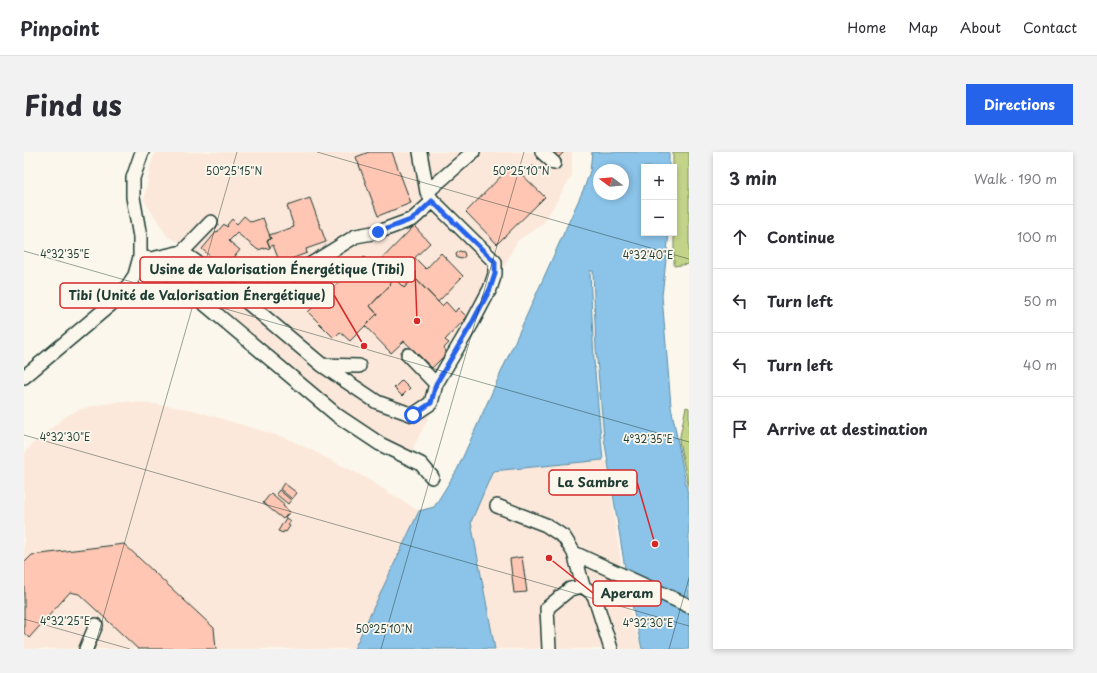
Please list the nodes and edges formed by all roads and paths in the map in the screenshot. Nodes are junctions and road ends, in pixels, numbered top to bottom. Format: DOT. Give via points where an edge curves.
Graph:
graph roads {
  1 [pos="142,152"];
  2 [pos="420,152"];
  3 [pos="473,152"];
  4 [pos="542,152"];
  5 [pos="554,163"];
  6 [pos="430,196"];
  7 [pos="211,222"];
  8 [pos="182,252"];
  9 [pos="146,258"];
  10 [pos="248,303"];
  11 [pos="408,355"];
  12 [pos="322,365"];
  13 [pos="359,366"];
  14 [pos="24,377"];
  15 [pos="436,384"];
  16 [pos="432,477"];
  17 [pos="497,506"];
  18 [pos="574,553"];
  19 [pos="583,586"];
  20 [pos="689,606"];
  21 [pos="96,625"];
  22 [pos="86,649"];
  23 [pos="549,649"];
  24 [pos="611,649"];
  1 -- 9 [label="street" via="133,178 133,197"];
  2 -- 6 [label="street"];
  3 -- 6 [label="street"];
  4 -- 5 [label="street"];
  6 -- 10 [label="street" via="413,219 378,232 356,236"];
  6 -- 15 [label="street" via="495,262 495,274 490,289"];
  7 -- 8 [label="street"];
  8 -- 9 [label="street"];
  8 -- 10 [label="street"];
  9 -- 14 [label="street" via="122,295"];
  9 -- 16 [label="street" via="338,416 380,444 421,464"];
  10 -- 12 [label="street"];
  11 -- 15 [label="street"];
  12 -- 13 [label="street"];
  12 -- 15 [label="street" via="377,402 413,415 431,403"];
  17 -- 18 [label="street" via="546,524 564,537"];
  18 -- 19 [label="street"];
  18 -- 20 [label="street"];
  19 -- 23 [label="street" via="570,589 547,608"];
  19 -- 24 [label="street" via="594,595"];
  21 -- 22 [label="street"];
}
